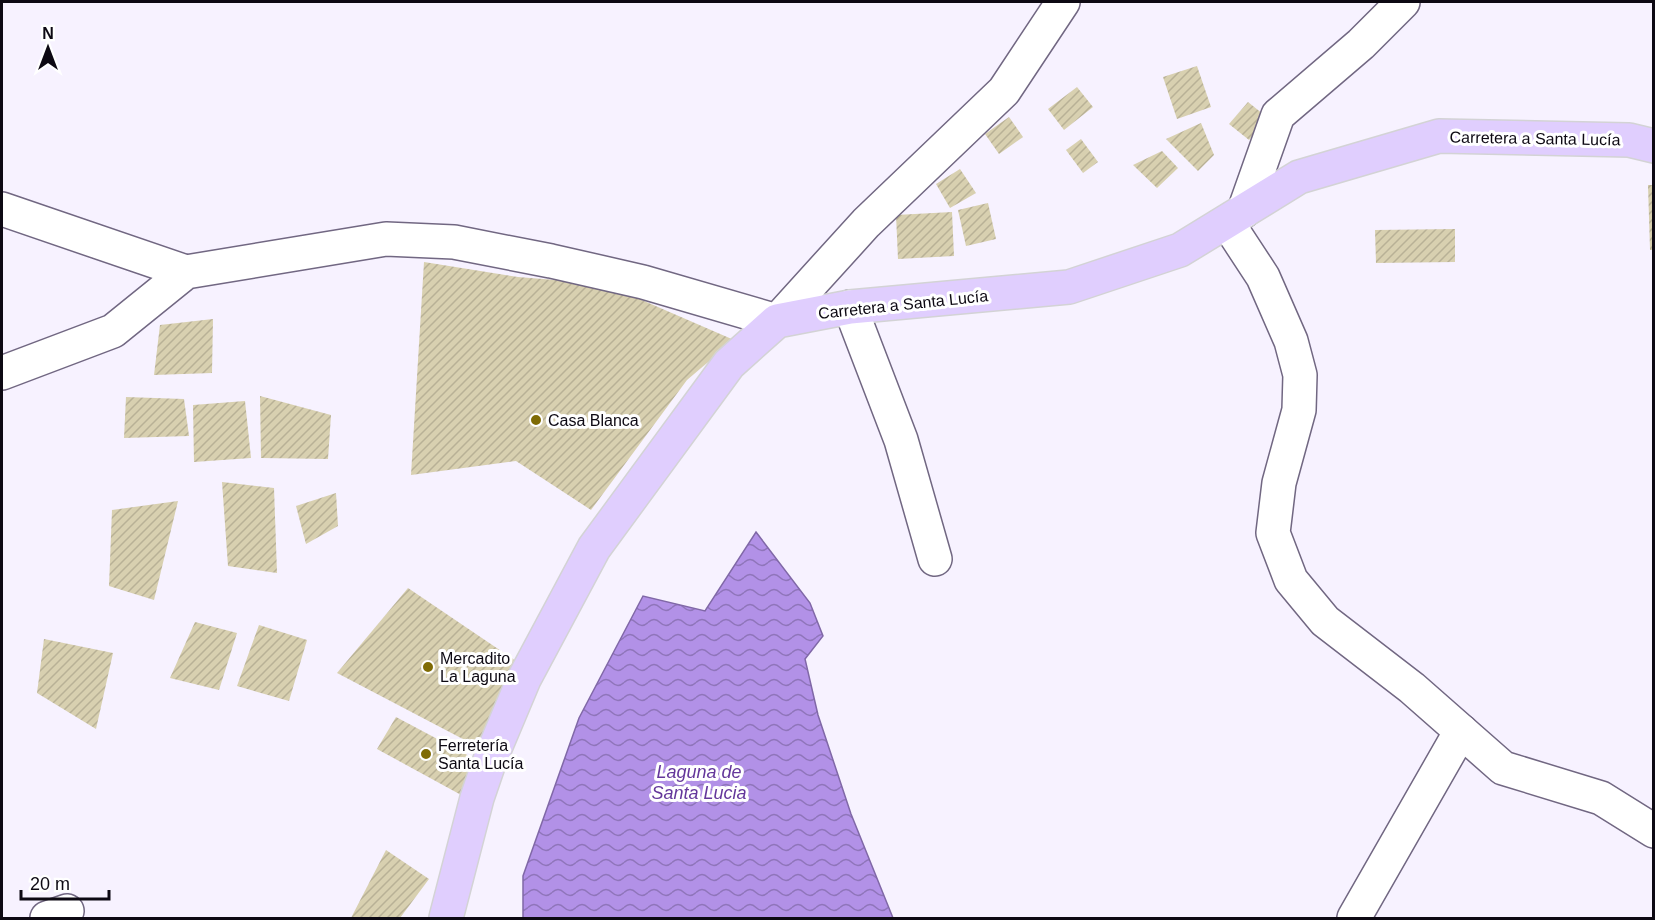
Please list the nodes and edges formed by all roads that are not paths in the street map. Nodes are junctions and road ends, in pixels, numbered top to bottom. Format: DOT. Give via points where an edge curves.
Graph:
graph roads {
  1 [pos="1063,2"];
  2 [pos="1403,2"];
  3 [pos="1653,146"];
  4 [pos="2,209"];
  5 [pos="1236,216"];
  6 [pos="186,272"];
  7 [pos="850,307"];
  8 [pos="777,321"];
  9 [pos="2,373"];
  10 [pos="935,559"];
  11 [pos="1461,731"];
  12 [pos="1653,831"];
  13 [pos="446,918"];
  14 [pos="1354,918"];
  1 -- 8 [label="street" via="1004,91 866,223"];
  2 -- 5 [label="street" via="1278,115"];
  3 -- 5 [label="main road, Carretera a Santa Lucía" via="1629,140 1439,136 1299,177"];
  4 -- 6 [label="street"];
  5 -- 7 [label="main road, Carretera a Santa Lucía" via="1180,250 1069,287"];
  5 -- 11 [label="street" via="1292,341 1300,375 1299,410 1279,483 1273,533 1292,580 1325,621"];
  6 -- 8 [label="street" via="386,239 454,242 643,282"];
  6 -- 9 [label="street" via="113,331"];
  7 -- 8 [label="main road, Carretera a Santa Lucía"];
  7 -- 10 [label="street" via="901,440"];
  8 -- 13 [label="main road" via="729,364 594,548 524,679 490,760"];
  11 -- 12 [label="street" via="1503,768 1601,798"];
  11 -- 14 [label="street"];
}
